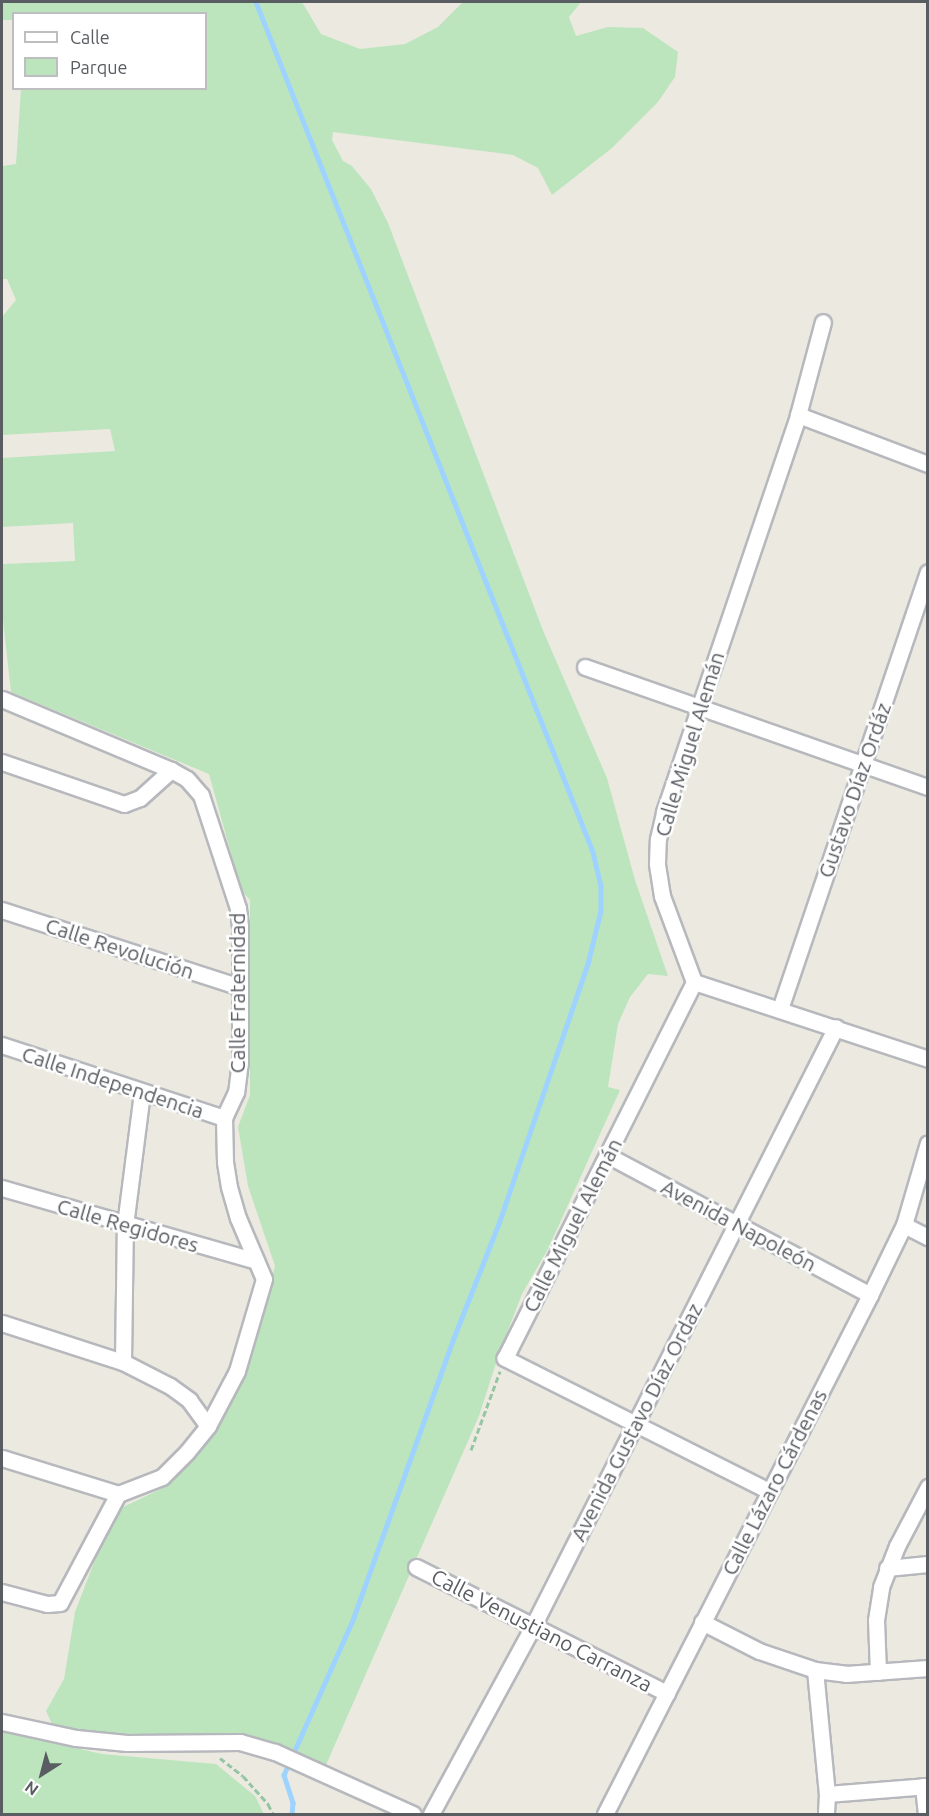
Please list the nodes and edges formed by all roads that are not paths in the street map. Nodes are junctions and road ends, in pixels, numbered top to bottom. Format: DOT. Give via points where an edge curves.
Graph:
graph roads {
  1 [pos="823,322"];
  2 [pos="798,415"];
  3 [pos="927,464"];
  4 [pos="927,572"];
  5 [pos="585,667"];
  6 [pos="2,699"];
  7 [pos="699,707"];
  8 [pos="2,762"];
  9 [pos="862,764"];
  10 [pos="171,771"];
  11 [pos="927,787"];
  12 [pos="2,910"];
  13 [pos="694,982"];
  14 [pos="238,986"];
  15 [pos="780,1009"];
  16 [pos="836,1027"];
  17 [pos="2,1045"];
  18 [pos="927,1059"];
  19 [pos="142,1092"];
  20 [pos="224,1118"];
  21 [pos="927,1143"];
  22 [pos="607,1155"];
  23 [pos="2,1188"];
  24 [pos="736,1224"];
  25 [pos="125,1225"];
  26 [pos="904,1225"];
  27 [pos="927,1238"];
  28 [pos="256,1261"];
  29 [pos="870,1295"];
  30 [pos="2,1323"];
  31 [pos="123,1362"];
  32 [pos="635,1424"];
  33 [pos="208,1426"];
  34 [pos="2,1458"];
  35 [pos="927,1487"];
  36 [pos="769,1491"];
  37 [pos="118,1494"];
  38 [pos="927,1564"];
  39 [pos="416,1567"];
  40 [pos="887,1568"];
  41 [pos="2,1592"];
  42 [pos="702,1622"];
  43 [pos="533,1626"];
  44 [pos="927,1668"];
  45 [pos="815,1670"];
  46 [pos="878,1672"];
  47 [pos="667,1693"];
  48 [pos="2,1722"];
  49 [pos="925,1786"];
  50 [pos="827,1794"];
  51 [pos="413,1815"];
  52 [pos="431,1815"];
  53 [pos="605,1815"];
  54 [pos="826,1815"];
  55 [pos="926,1815"];
  1 -- 2 [label="street, Calle Miguel Alemán"];
  2 -- 3 [label="street"];
  2 -- 7 [label="street, Calle Miguel Alemán"];
  4 -- 9 [label="street, Gustavo Díaz Ordáz"];
  5 -- 7 [label="street"];
  6 -- 10 [label="street, Calle Fraternidad"];
  7 -- 9 [label="street"];
  7 -- 13 [label="street, Calle Miguel Alemán" via="664,812 657,863 662,896"];
  8 -- 10 [label="street" via="124,804 140,798"];
  9 -- 11 [label="street"];
  9 -- 15 [label="street, Gustavo Díaz Ordáz"];
  10 -- 14 [label="street, Calle Fraternidad" via="196,787 238,908"];
  12 -- 14 [label="street, Calle Revolución"];
  13 -- 15 [label="street"];
  13 -- 22 [label="street, Calle Miguel Alemán"];
  14 -- 20 [label="street, Calle Fraternidad" via="239,1077"];
  15 -- 16 [label="street"];
  16 -- 18 [label="street"];
  16 -- 24 [label="street, Avenida Gustavo Díaz Ordaz"];
  17 -- 19 [label="street, Calle Independencia"];
  19 -- 20 [label="street, Calle Independencia"];
  19 -- 25 [label="street"];
  20 -- 28 [label="street, Calle Fraternidad" via="229,1187"];
  21 -- 26 [label="street, Calle Lázaro Cárdenas"];
  22 -- 24 [label="street, Avenida Napoleón"];
  22 -- 32 [label="street, Calle Miguel Alemán" via="504,1358"];
  23 -- 25 [label="street, Calle Regidores"];
  24 -- 29 [label="street, Avenida Napoleón"];
  24 -- 32 [label="street, Avenida Gustavo Díaz Ordaz"];
  25 -- 28 [label="street, Calle Regidores"];
  25 -- 31 [label="street"];
  26 -- 27 [label="street"];
  26 -- 29 [label="street, Calle Lázaro Cárdenas"];
  28 -- 33 [label="street, Calle Fraternidad" via="264,1279 253,1323 237,1371"];
  29 -- 36 [label="street, Calle Lázaro Cárdenas"];
  30 -- 31 [label="street"];
  31 -- 33 [label="street" via="189,1400"];
  32 -- 36 [label="street"];
  32 -- 43 [label="street, Avenida Gustavo Díaz Ordaz"];
  33 -- 37 [label="street, Calle Fraternidad" via="162,1477"];
  34 -- 37 [label="street"];
  35 -- 40 [label="street"];
  36 -- 42 [label="street, Calle Lázaro Cárdenas"];
  37 -- 41 [label="street" via="64,1598 54,1605"];
  38 -- 40 [label="street"];
  39 -- 43 [label="street, Calle Venustiano Carranza"];
  40 -- 46 [label="street" via="878,1602"];
  42 -- 45 [label="street" via="759,1651"];
  42 -- 47 [label="street, Calle Lázaro Cárdenas"];
  43 -- 47 [label="street, Calle Venustiano Carranza"];
  43 -- 52 [label="street, Avenida Gustavo Díaz Ordaz"];
  44 -- 46 [label="street"];
  45 -- 46 [label="street" via="846,1674"];
  45 -- 50 [label="street"];
  47 -- 53 [label="street, Calle Lázaro Cárdenas"];
  48 -- 51 [label="street" via="76,1738 127,1743 240,1742 275,1752"];
  49 -- 50 [label="street"];
  49 -- 55 [label="street"];
  50 -- 54 [label="street"];
}
